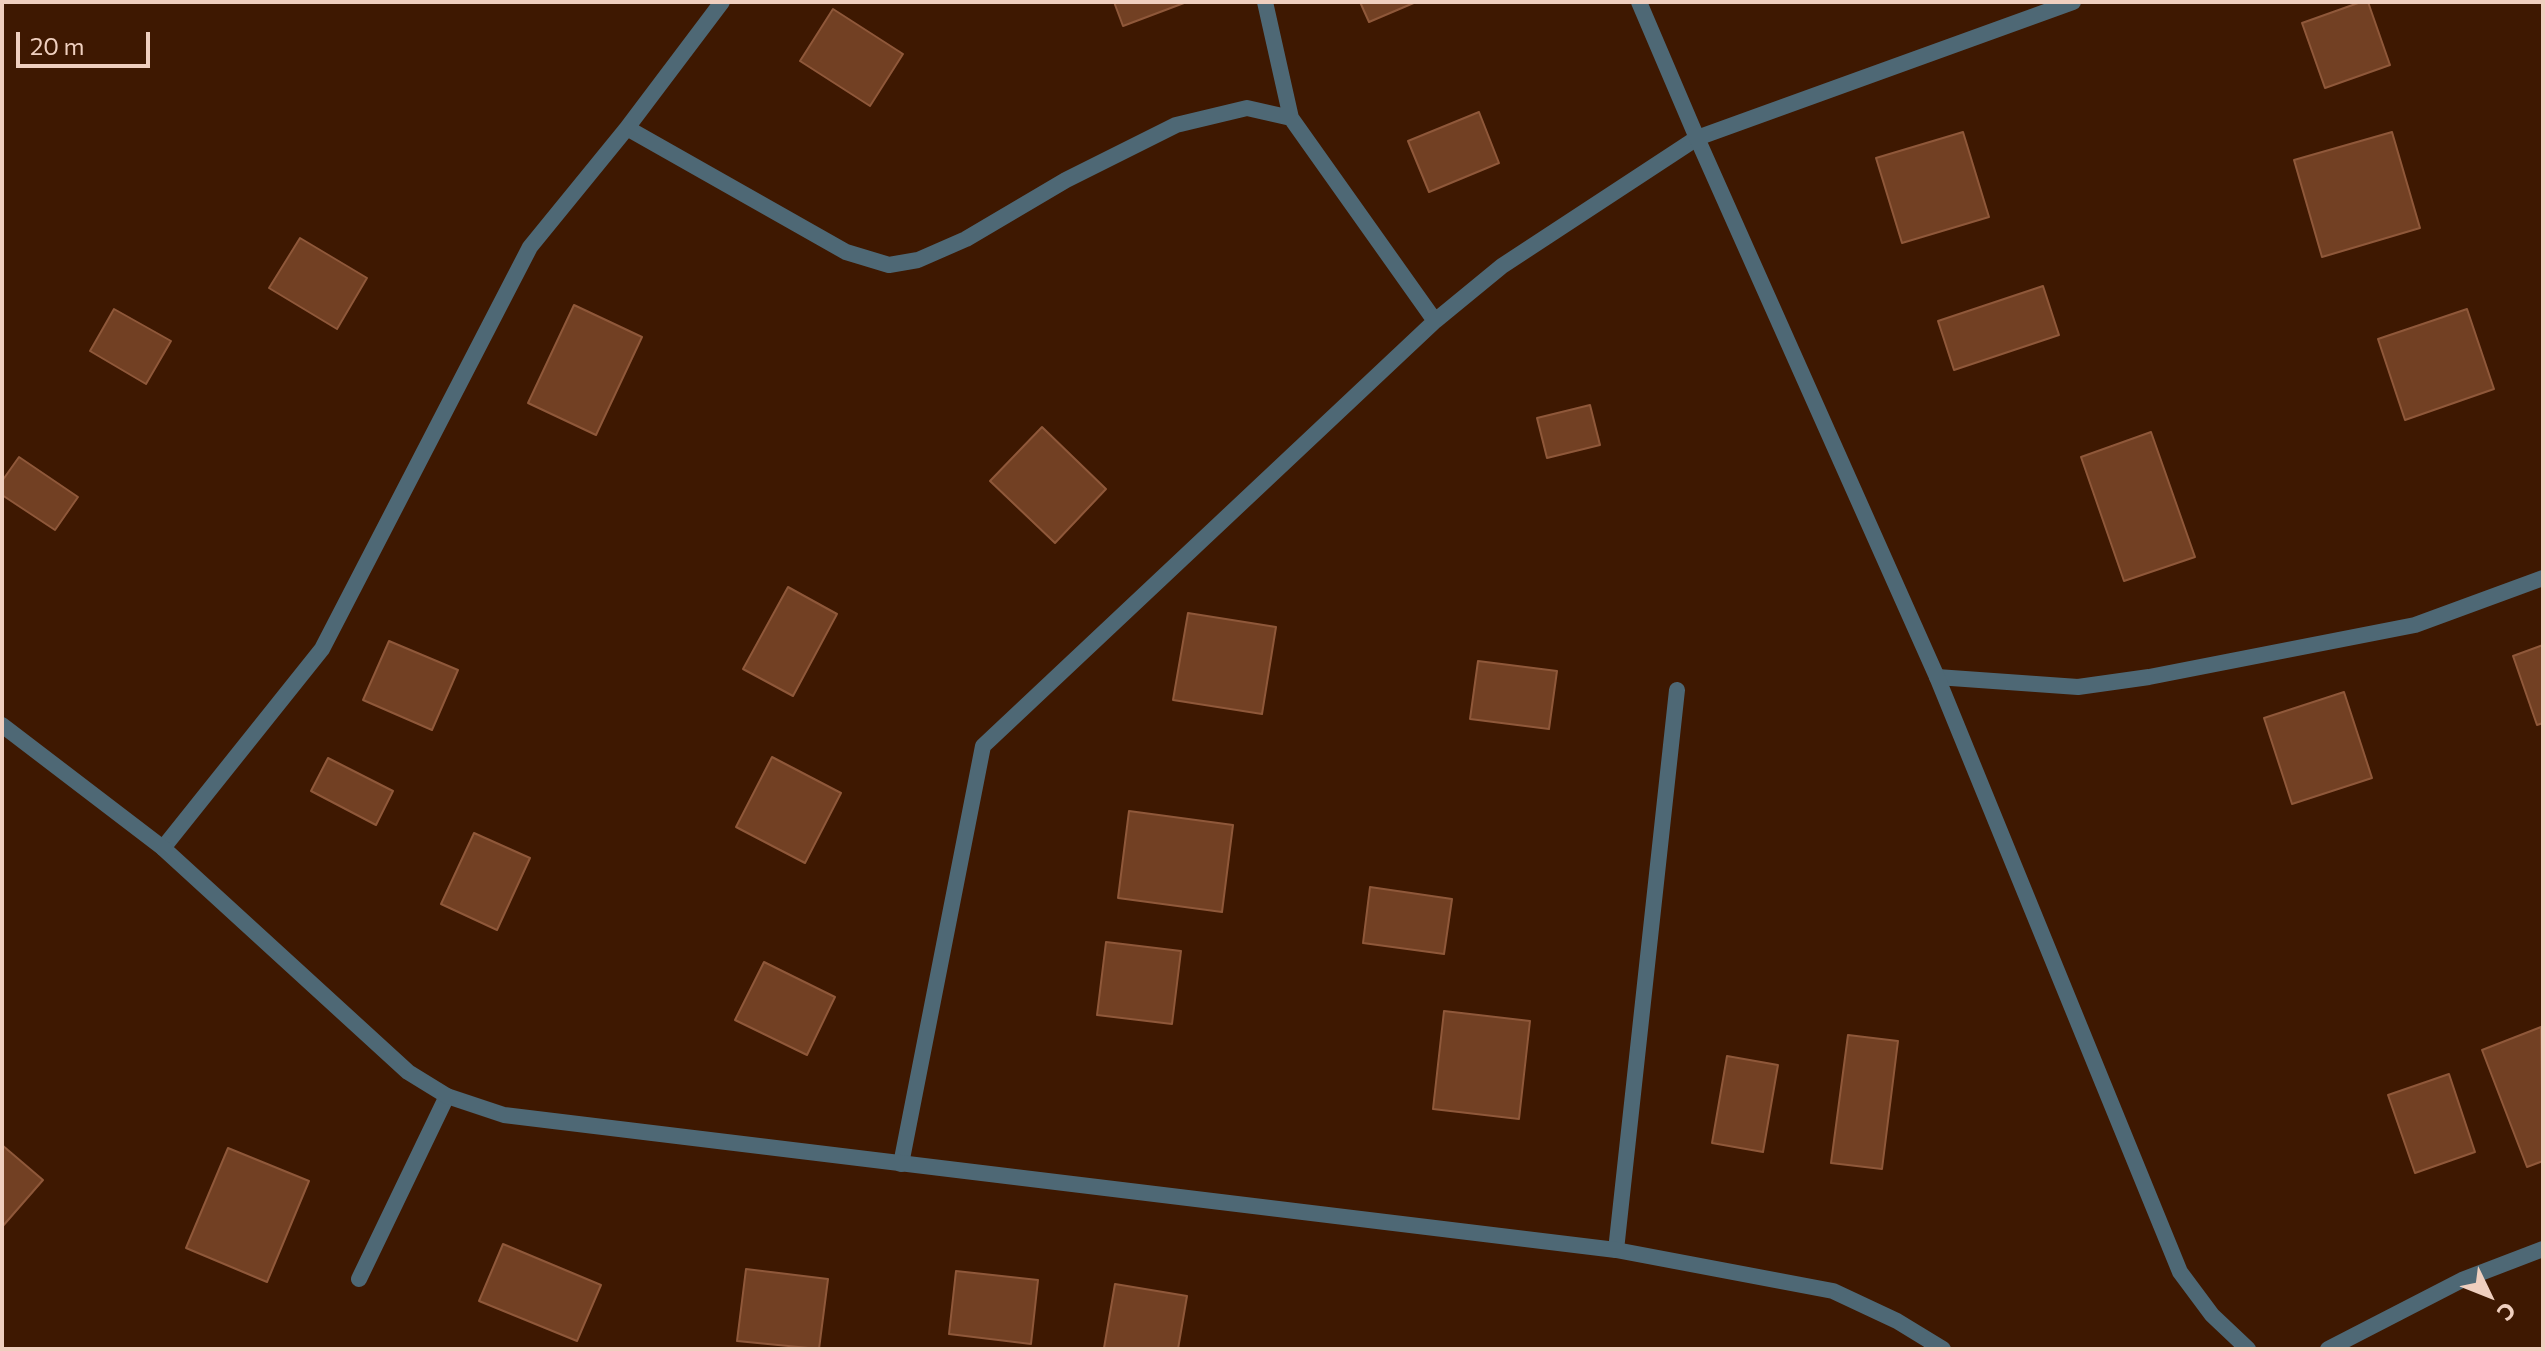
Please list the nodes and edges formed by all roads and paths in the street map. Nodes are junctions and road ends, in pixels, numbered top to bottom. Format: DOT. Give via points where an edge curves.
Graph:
graph roads {
  1 [pos="722,2"];
  2 [pos="1265,2"];
  3 [pos="1639,2"];
  4 [pos="2073,2"];
  5 [pos="1291,118"];
  6 [pos="627,128"];
  7 [pos="1697,138"];
  8 [pos="1435,321"];
  9 [pos="2543,578"];
  10 [pos="1937,677"];
  11 [pos="1677,690"];
  12 [pos="2,725"];
  13 [pos="163,848"];
  14 [pos="447,1096"];
  15 [pos="901,1164"];
  16 [pos="2543,1249"];
  17 [pos="1616,1250"];
  18 [pos="359,1279"];
  19 [pos="1943,1349"];
  20 [pos="2248,1349"];
  21 [pos="2328,1349"];
  1 -- 6 [label="street"];
  2 -- 5 [label="street"];
  3 -- 7 [label="street"];
  4 -- 7 [label="street"];
  5 -- 6 [label="street" via="1247,108 1176,125 1066,180 966,239 918,260 889,265 846,252"];
  5 -- 8 [label="street"];
  6 -- 13 [label="street" via="530,247 322,649"];
  7 -- 8 [label="street" via="1502,266"];
  7 -- 10 [label="street"];
  8 -- 15 [label="street" via="983,746"];
  9 -- 10 [label="street" via="2415,625 2149,677 2078,687"];
  10 -- 20 [label="street" via="2180,1272 2212,1315"];
  11 -- 17 [label="street"];
  12 -- 13 [label="street"];
  13 -- 14 [label="street" via="408,1072"];
  14 -- 15 [label="street" via="504,1115"];
  14 -- 18 [label="street"];
  15 -- 17 [label="street"];
  16 -- 21 [label="street" via="2462,1280"];
  17 -- 19 [label="street" via="1833,1291"];
}
